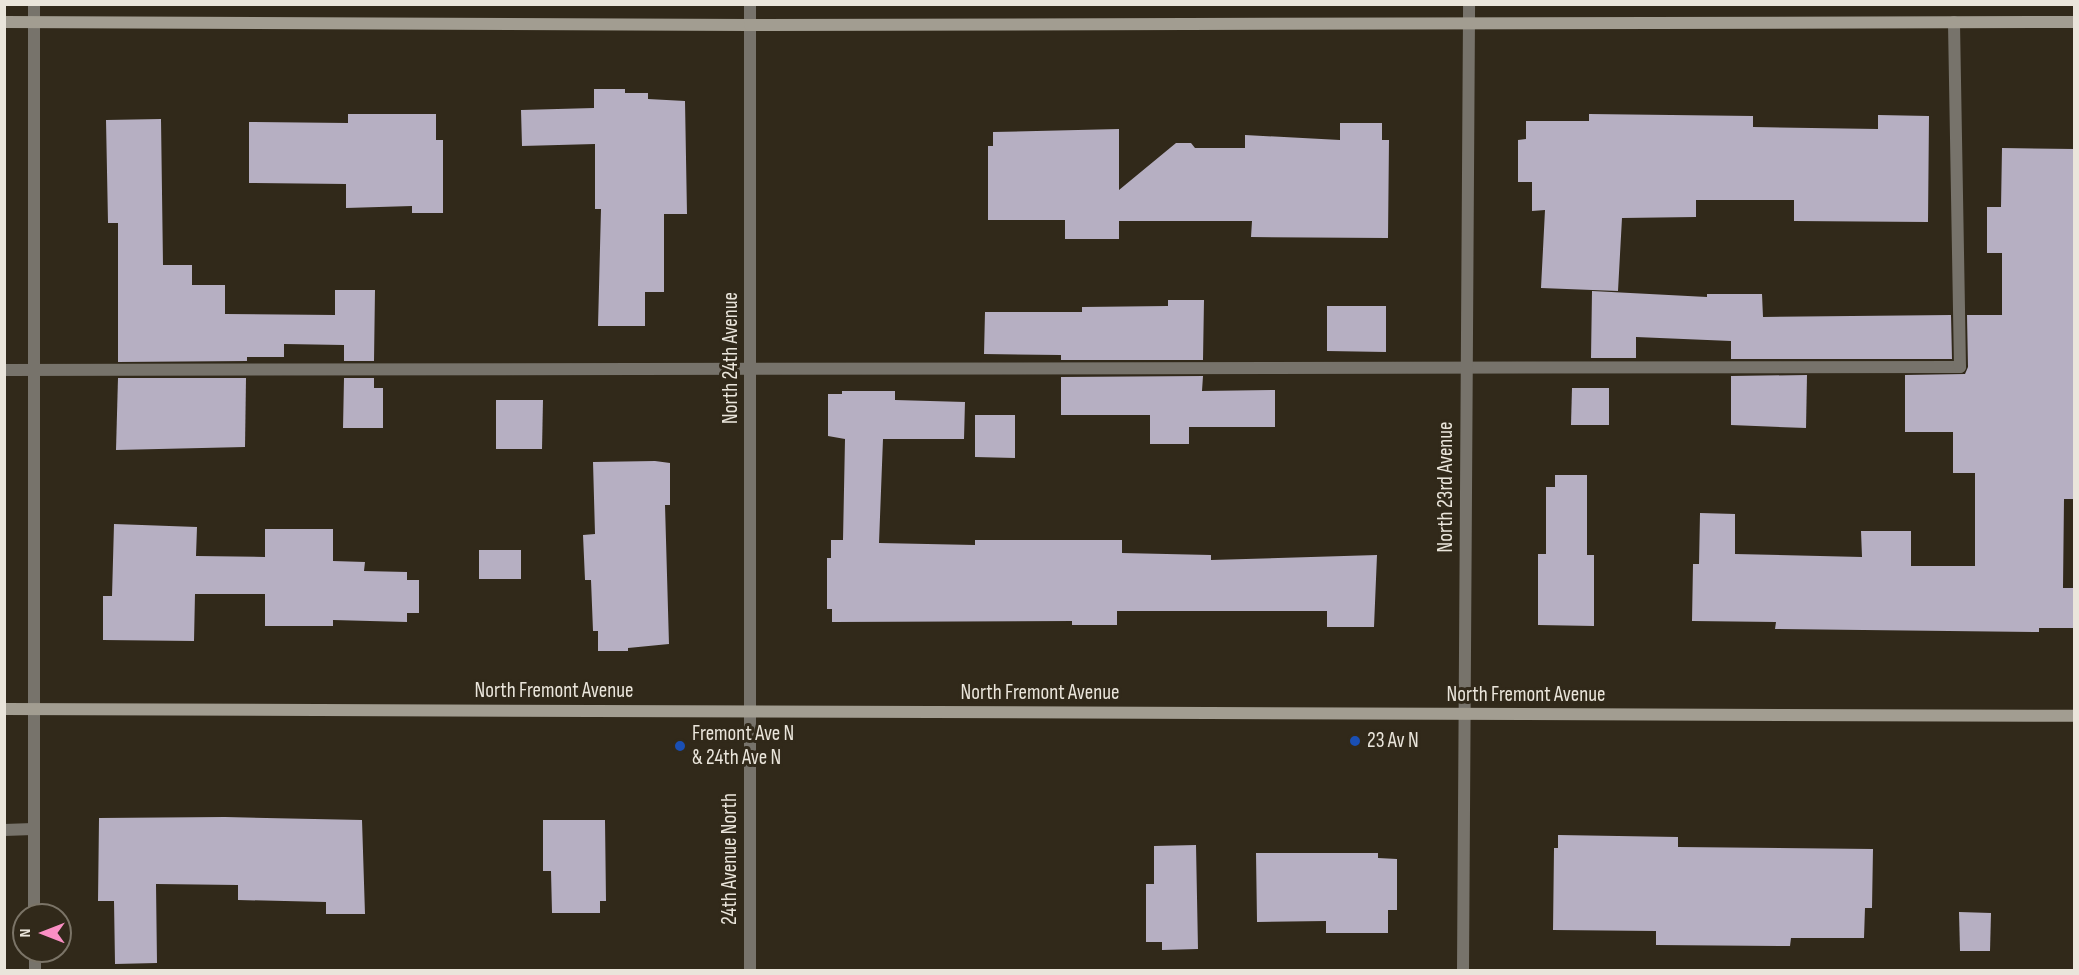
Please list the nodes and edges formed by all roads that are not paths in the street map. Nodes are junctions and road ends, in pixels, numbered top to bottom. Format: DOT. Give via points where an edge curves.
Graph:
graph roads {
  1 [pos="34,4"];
  2 [pos="750,4"];
  3 [pos="1469,4"];
  4 [pos="4,22"];
  5 [pos="34,22"];
  6 [pos="1468,22"];
  7 [pos="1954,22"];
  8 [pos="2074,22"];
  9 [pos="750,25"];
  10 [pos="4,370"];
  11 [pos="33,370"];
  12 [pos="1466,370"];
  13 [pos="750,371"];
  14 [pos="4,709"];
  15 [pos="32,709"];
  16 [pos="750,711"];
  17 [pos="1464,714"];
  18 [pos="2074,716"];
  19 [pos="33,829"];
  20 [pos="4,830"];
  21 [pos="34,903"];
  22 [pos="750,970"];
  23 [pos="1463,970"];
  1 -- 5 [label="street"];
  2 -- 9 [label="street, North 24th Avenue"];
  3 -- 6 [label="street, North 23rd Avenue"];
  4 -- 5 [label="street"];
  5 -- 9 [label="street"];
  5 -- 11 [label="street"];
  6 -- 7 [label="street"];
  6 -- 9 [label="street"];
  6 -- 12 [label="street, North 23rd Avenue"];
  7 -- 8 [label="street"];
  7 -- 12 [label="street" via="1960,367"];
  9 -- 13 [label="street, North 24th Avenue"];
  10 -- 11 [label="street"];
  11 -- 13 [label="street"];
  11 -- 15 [label="street"];
  12 -- 13 [label="street"];
  12 -- 17 [label="street, North 23rd Avenue"];
  13 -- 16 [label="street, North 24th Avenue"];
  14 -- 15 [label="street, North Fremont Avenue"];
  15 -- 16 [label="street, North Fremont Avenue"];
  15 -- 19 [label="street"];
  16 -- 17 [label="street, North Fremont Avenue"];
  16 -- 22 [label="street, 24th Avenue North"];
  17 -- 18 [label="street, North Fremont Avenue"];
  17 -- 23 [label="street, North 23rd Avenue"];
  19 -- 20 [label="street"];
  19 -- 21 [label="street"];
}
